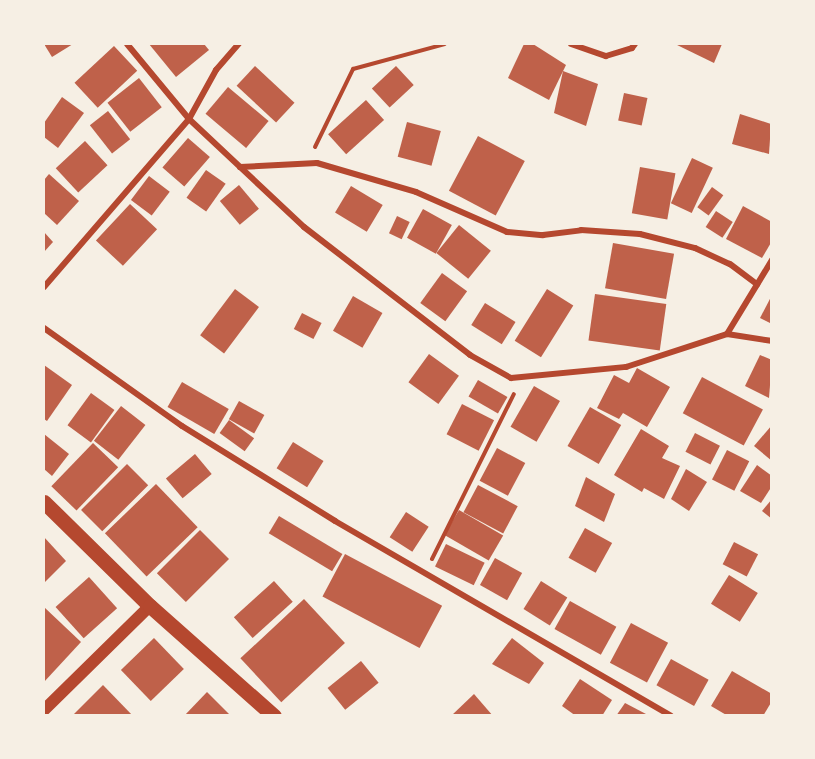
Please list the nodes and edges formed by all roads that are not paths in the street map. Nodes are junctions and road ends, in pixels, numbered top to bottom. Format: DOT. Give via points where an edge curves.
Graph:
graph roads {
  1 [pos="127,44"];
  2 [pos="238,44"];
  3 [pos="571,44"];
  4 [pos="635,44"];
  5 [pos="189,119"];
  6 [pos="240,167"];
  7 [pos="771,260"];
  8 [pos="757,284"];
  9 [pos="44,287"];
  10 [pos="44,328"];
  11 [pos="727,334"];
  12 [pos="771,341"];
  13 [pos="44,502"];
  14 [pos="150,606"];
  15 [pos="44,710"];
  16 [pos="274,716"];
  17 [pos="671,716"];
  1 -- 5 [label="street"];
  2 -- 5 [label="street" via="216,70"];
  3 -- 4 [label="street" via="606,56"];
  5 -- 6 [label="street"];
  5 -- 9 [label="street"];
  6 -- 8 [label="street" via="317,164 416,192 507,232 543,236 581,230 640,234 694,248 730,264"];
  6 -- 11 [label="street" via="304,227 470,355 511,378 626,367"];
  7 -- 8 [label="street"];
  8 -- 11 [label="street"];
  10 -- 17 [label="street" via="182,426 425,574"];
  11 -- 12 [label="street"];
  13 -- 14 [label="main road"];
  14 -- 15 [label="main road"];
  14 -- 16 [label="main road"];
}
